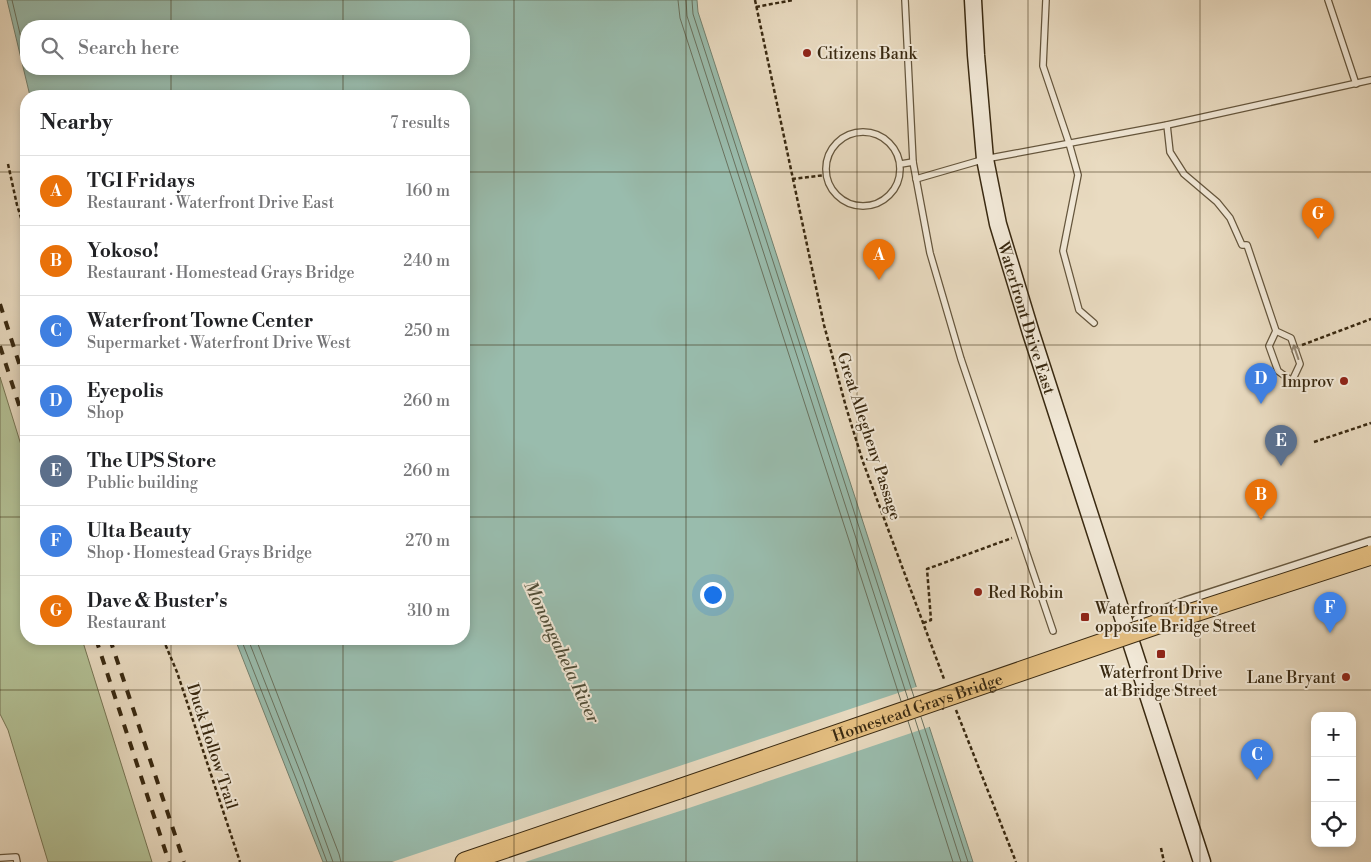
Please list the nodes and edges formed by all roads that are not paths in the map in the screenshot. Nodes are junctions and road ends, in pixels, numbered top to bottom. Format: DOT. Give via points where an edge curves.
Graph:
graph roads {
  1 [pos="905,0"];
  2 [pos="973,0"];
  3 [pos="1046,0"];
  4 [pos="1328,0"];
  5 [pos="1371,80"];
  6 [pos="1356,84"];
  7 [pos="1167,125"];
  8 [pos="1069,143"];
  9 [pos="985,159"];
  10 [pos="912,162"];
  11 [pos="901,164"];
  12 [pos="916,179"];
  13 [pos="1094,323"];
  14 [pos="1276,331"];
  15 [pos="1371,543"];
  16 [pos="1371,555"];
  17 [pos="1125,626"];
  18 [pos="1053,631"];
  19 [pos="0,858"];
  20 [pos="17,862"];
  21 [pos="464,862"];
  22 [pos="1202,862"];
  1 -- 10 [label="lane"];
  2 -- 9 [label="street, Waterfront Drive East"];
  3 -- 8 [label="lane" via="1043,66"];
  4 -- 6 [label="lane"];
  5 -- 6 [label="lane"];
  6 -- 7 [label="lane"];
  7 -- 8 [label="lane"];
  7 -- 14 [label="lane" via="1170,152 1184,174 1217,202 1230,218 1242,245 1247,245"];
  8 -- 9 [label="lane"];
  8 -- 13 [label="lane" via="1078,175 1063,251 1079,310"];
  9 -- 12 [label="lane"];
  9 -- 17 [label="street, Waterfront Drive East" via="998,224"];
  10 -- 11 [label="lane"];
  10 -- 12 [label="lane"];
  11 -- 11 [label="lane" via="891,142 870,131 846,134 829,151 825,175 833,193 849,204 868,207 886,199 898,184"];
  12 -- 18 [label="lane" via="930,253 956,343"];
  14 -- 14 [label="lane, one-way" via="1269,346 1278,371 1292,381 1300,364 1291,338"];
  15 -- 17 [label="street"];
  16 -- 21 [label="main road, Homestead Grays Bridge, bridge" via="1146,628"];
  17 -- 22 [label="street, Waterfront Drive East"];
  19 -- 20 [label="lane" via="16,857"];
}
